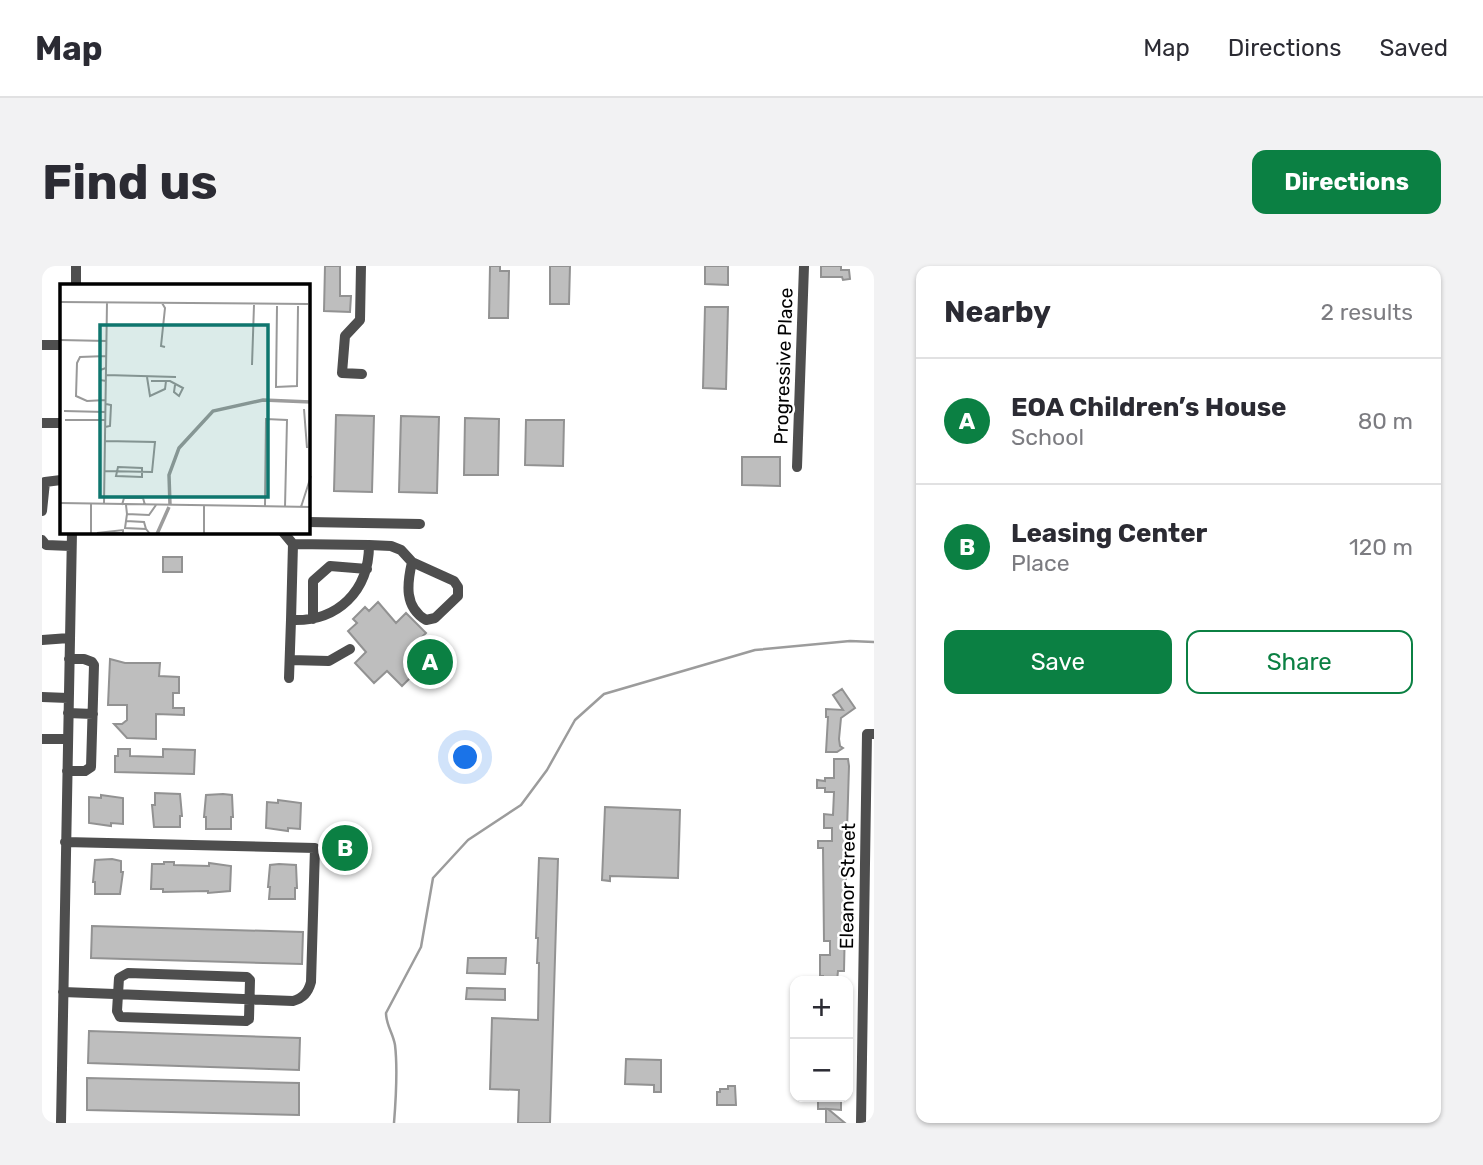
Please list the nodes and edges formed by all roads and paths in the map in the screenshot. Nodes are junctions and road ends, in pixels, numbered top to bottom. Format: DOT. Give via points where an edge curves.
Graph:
graph roads {
  1 [pos="76,266"];
  2 [pos="361,266"];
  3 [pos="804,266"];
  4 [pos="76,284"];
  5 [pos="42,345"];
  6 [pos="60,345"];
  7 [pos="362,374"];
  8 [pos="42,423"];
  9 [pos="60,423"];
  10 [pos="797,467"];
  11 [pos="60,480"];
  12 [pos="42,511"];
  13 [pos="310,522"];
  14 [pos="420,524"];
  15 [pos="72,534"];
  16 [pos="285,534"];
  17 [pos="42,540"];
  18 [pos="293,544"];
  19 [pos="369,545"];
  20 [pos="71,546"];
  21 [pos="412,562"];
  22 [pos="367,569"];
  23 [pos="292,620"];
  24 [pos="313,620"];
  25 [pos="69,638"];
  26 [pos="42,640"];
  27 [pos="350,649"];
  28 [pos="69,659"];
  29 [pos="290,660"];
  30 [pos="289,678"];
  31 [pos="42,697"];
  32 [pos="68,698"];
  33 [pos="68,713"];
  34 [pos="93,714"];
  35 [pos="871,734"];
  36 [pos="42,739"];
  37 [pos="67,739"];
  38 [pos="66,771"];
  39 [pos="65,842"];
  40 [pos="63,992"];
  41 [pos="118,995"];
  42 [pos="249,999"];
  43 [pos="61,1123"];
  44 [pos="861,1123"];
  1 -- 4 [label="street"];
  2 -- 7 [label="street" via="359,320 345,336 342,373"];
  3 -- 10 [label="street, Progressive Place"];
  5 -- 6 [label="street"];
  8 -- 9 [label="street"];
  11 -- 12 [label="street" via="45,482"];
  13 -- 14 [label="street"];
  15 -- 20 [label="street"];
  16 -- 18 [label="street"];
  17 -- 20 [label="street" via="46,545"];
  18 -- 19 [label="street"];
  18 -- 23 [label="street"];
  19 -- 21 [label="street" via="391,545"];
  19 -- 22 [label="street"];
  20 -- 25 [label="street"];
  21 -- 21 [label="street" via="458,587 457,596 435,618 426,620 408,601"];
  22 -- 24 [label="street" via="341,607"];
  22 -- 24 [label="street" via="330,566 313,581"];
  23 -- 24 [label="street"];
  23 -- 29 [label="street"];
  25 -- 26 [label="street"];
  25 -- 28 [label="street"];
  27 -- 29 [label="street" via="329,661"];
  28 -- 32 [label="street"];
  28 -- 34 [label="street" via="84,659 94,665"];
  29 -- 30 [label="street"];
  31 -- 32 [label="street"];
  32 -- 33 [label="street"];
  33 -- 34 [label="street"];
  33 -- 37 [label="street"];
  34 -- 38 [label="street" via="91,767"];
  35 -- 44 [label="street, Eleanor Street"];
  36 -- 37 [label="street"];
  37 -- 38 [label="street"];
  38 -- 39 [label="street"];
  39 -- 40 [label="street"];
  39 -- 42 [label="street" via="315,848 309,989 293,1001"];
  40 -- 41 [label="street"];
  40 -- 43 [label="street"];
  41 -- 42 [label="street"];
  41 -- 42 [label="street" via="119,978 128,973 234,976 250,980"];
  41 -- 42 [label="street" via="120,1017 246,1021"];
}
